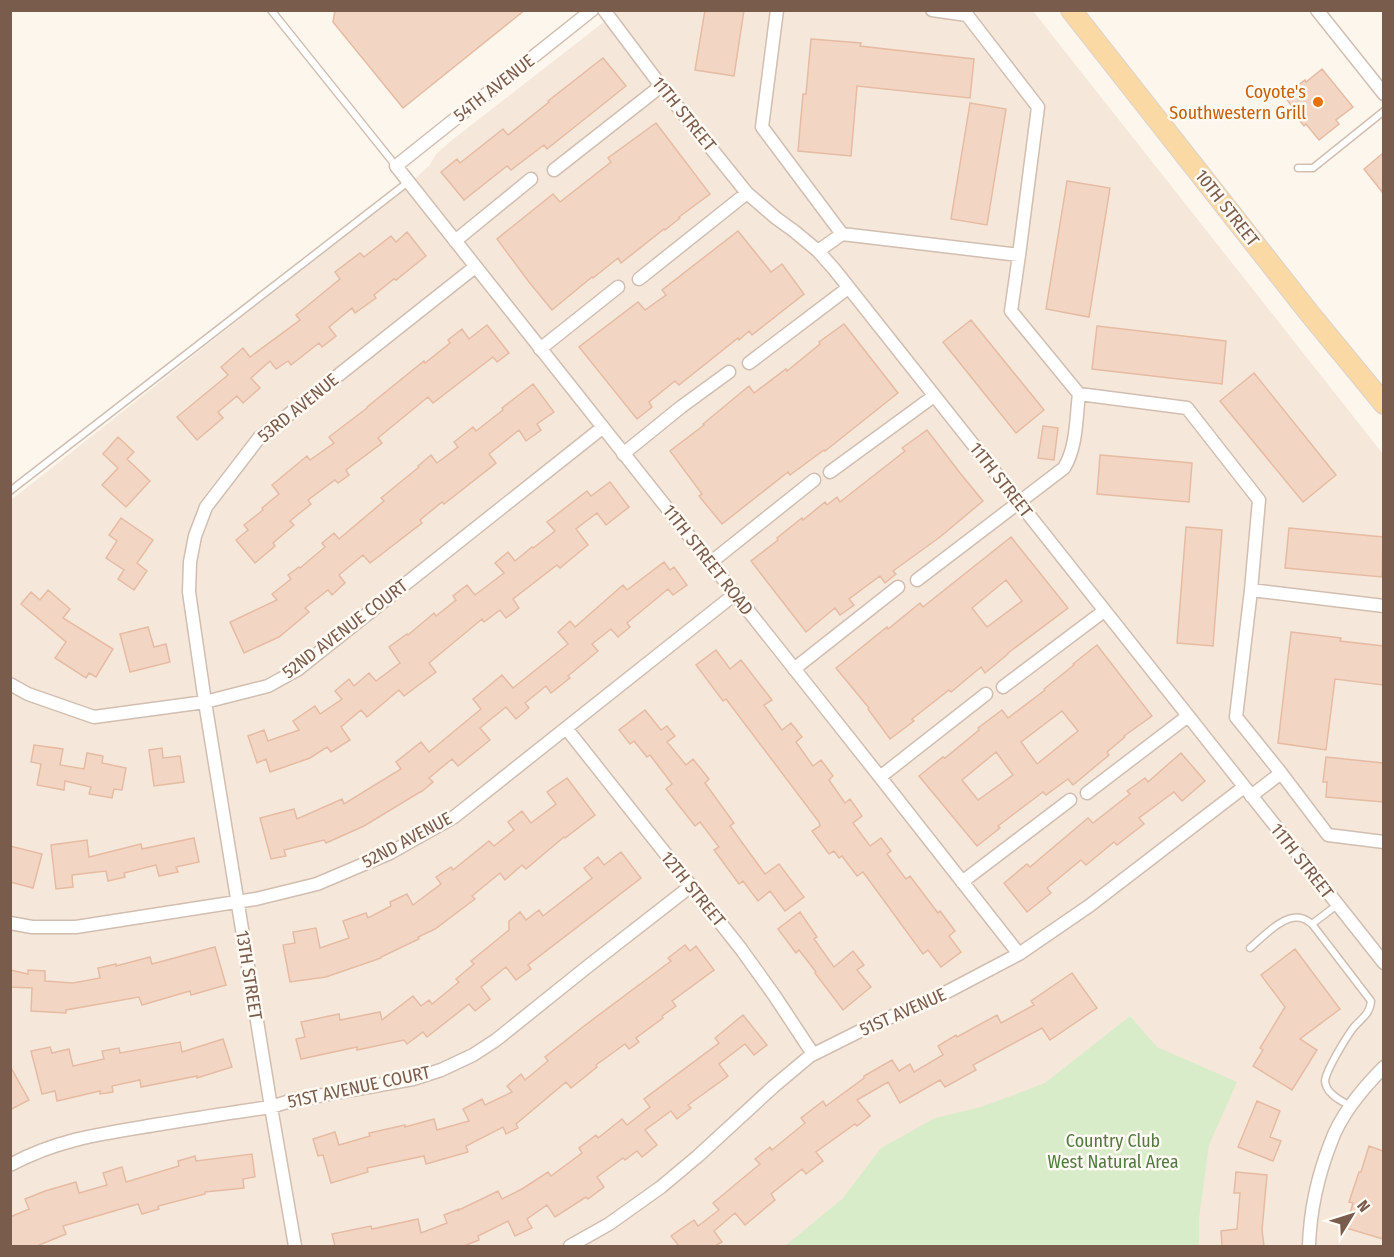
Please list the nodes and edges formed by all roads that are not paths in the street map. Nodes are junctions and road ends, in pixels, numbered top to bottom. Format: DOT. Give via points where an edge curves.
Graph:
graph roads {
  1 [pos="271,10"];
  2 [pos="592,10"];
  3 [pos="604,10"];
  4 [pos="777,10"];
  5 [pos="933,10"];
  6 [pos="1071,10"];
  7 [pos="1317,10"];
  8 [pos="661,86"];
  9 [pos="1383,93"];
  10 [pos="1383,111"];
  11 [pos="396,166"];
  12 [pos="1298,168"];
  13 [pos="554,170"];
  14 [pos="531,179"];
  15 [pos="408,181"];
  16 [pos="747,193"];
  17 [pos="842,234"];
  18 [pos="455,241"];
  19 [pos="818,251"];
  20 [pos="1019,255"];
  21 [pos="475,267"];
  22 [pos="639,279"];
  23 [pos="618,287"];
  24 [pos="849,288"];
  25 [pos="540,350"];
  26 [pos="749,363"];
  27 [pos="729,372"];
  28 [pos="1079,394"];
  29 [pos="934,396"];
  30 [pos="1380,397"];
  31 [pos="602,428"];
  32 [pos="623,454"];
  33 [pos="830,472"];
  34 [pos="814,480"];
  35 [pos="10,491"];
  36 [pos="1019,502"];
  37 [pos="710,563"];
  38 [pos="917,580"];
  39 [pos="898,586"];
  40 [pos="1251,590"];
  41 [pos="735,594"];
  42 [pos="1383,606"];
  43 [pos="1104,610"];
  44 [pos="794,669"];
  45 [pos="10,684"];
  46 [pos="1003,687"];
  47 [pos="986,694"];
  48 [pos="205,702"];
  49 [pos="1188,716"];
  50 [pos="566,728"];
  51 [pos="1281,773"];
  52 [pos="880,777"];
  53 [pos="1248,792"];
  54 [pos="1087,793"];
  55 [pos="1070,800"];
  56 [pos="1383,842"];
  57 [pos="962,882"];
  58 [pos="691,886"];
  59 [pos="237,901"];
  60 [pos="1337,904"];
  61 [pos="10,923"];
  62 [pos="1312,924"];
  63 [pos="1250,948"];
  64 [pos="1019,954"];
  65 [pos="1383,963"];
  66 [pos="813,1054"];
  67 [pos="1383,1067"];
  68 [pos="271,1107"];
  69 [pos="1351,1107"];
  70 [pos="10,1166"];
  71 [pos="295,1246"];
  72 [pos="570,1246"];
  73 [pos="1309,1246"];
  1 -- 11 [label="lane"];
  2 -- 11 [label="street, 54TH AVENUE"];
  3 -- 8 [label="street, 11TH STREET"];
  4 -- 17 [label="street" via="762,127"];
  5 -- 20 [label="street" via="967,15 1038,107"];
  6 -- 30 [label="main road, 10TH STREET"];
  7 -- 9 [label="street"];
  8 -- 13 [label="street"];
  8 -- 16 [label="street, 11TH STREET"];
  10 -- 12 [label="lane" via="1313,168"];
  11 -- 15 [label="street, 11TH STREET ROAD"];
  14 -- 18 [label="street"];
  15 -- 18 [label="street, 11TH STREET ROAD"];
  15 -- 35 [label="lane"];
  16 -- 19 [label="street, 11TH STREET"];
  16 -- 22 [label="street"];
  17 -- 19 [label="street"];
  17 -- 20 [label="street"];
  18 -- 21 [label="street, 11TH STREET ROAD"];
  19 -- 24 [label="street, 11TH STREET"];
  20 -- 28 [label="street" via="1011,311"];
  21 -- 25 [label="street, 11TH STREET ROAD"];
  21 -- 48 [label="street, 53RD AVENUE" via="259,438 206,507 195,536 189,592"];
  23 -- 25 [label="street"];
  24 -- 26 [label="street"];
  24 -- 29 [label="street, 11TH STREET"];
  25 -- 31 [label="street, 11TH STREET ROAD"];
  27 -- 32 [label="street"];
  28 -- 36 [label="street" via="1070,459 1064,468"];
  28 -- 40 [label="street" via="1187,408 1259,500"];
  29 -- 33 [label="street"];
  29 -- 36 [label="street, 11TH STREET"];
  31 -- 32 [label="street, 11TH STREET ROAD"];
  31 -- 48 [label="street, 52ND AVENUE COURT" via="297,670 268,686"];
  32 -- 37 [label="street, 11TH STREET ROAD"];
  34 -- 37 [label="street"];
  36 -- 38 [label="street"];
  36 -- 43 [label="street, 11TH STREET"];
  37 -- 41 [label="street, 11TH STREET ROAD"];
  39 -- 44 [label="street"];
  40 -- 42 [label="street"];
  40 -- 51 [label="street" via="1236,717"];
  41 -- 44 [label="street, 11TH STREET ROAD"];
  41 -- 50 [label="street, 52ND AVENUE"];
  43 -- 46 [label="street"];
  43 -- 49 [label="street, 11TH STREET"];
  44 -- 52 [label="street, 11TH STREET ROAD"];
  45 -- 48 [label="street, 52ND AVENUE COURT" via="94,717"];
  47 -- 52 [label="street"];
  48 -- 59 [label="street, 13TH STREET"];
  49 -- 53 [label="street, 11TH STREET"];
  49 -- 54 [label="street"];
  50 -- 58 [label="street, 12TH STREET"];
  50 -- 59 [label="street, 52ND AVENUE" via="454,817 390,853 318,884"];
  51 -- 53 [label="street, 51ST AVENUE"];
  51 -- 56 [label="street" via="1328,835"];
  52 -- 57 [label="street, 11TH STREET ROAD"];
  53 -- 60 [label="street, 11TH STREET"];
  53 -- 64 [label="street, 51ST AVENUE"];
  55 -- 57 [label="street"];
  57 -- 64 [label="street, 11TH STREET ROAD"];
  58 -- 66 [label="street, 12TH STREET" via="741,949"];
  58 -- 68 [label="street, 51ST AVENUE COURT" via="473,1055 413,1079"];
  59 -- 61 [label="street, 52ND AVENUE" via="76,927"];
  59 -- 68 [label="street, 13TH STREET"];
  60 -- 62 [label="lane"];
  60 -- 65 [label="street, 11TH STREET"];
  62 -- 63 [label="lane" via="1302,918 1283,920"];
  62 -- 69 [label="lane" via="1371,1001 1367,1015 1349,1034 1325,1081 1331,1094"];
  64 -- 66 [label="street, 51ST AVENUE"];
  66 -- 72 [label="street, 51ST AVENUE" via="661,1187"];
  67 -- 69 [label="street"];
  68 -- 70 [label="street, 51ST AVENUE COURT" via="64,1142"];
  68 -- 71 [label="street, 13TH STREET"];
  69 -- 73 [label="street" via="1331,1141 1319,1179"];
}
